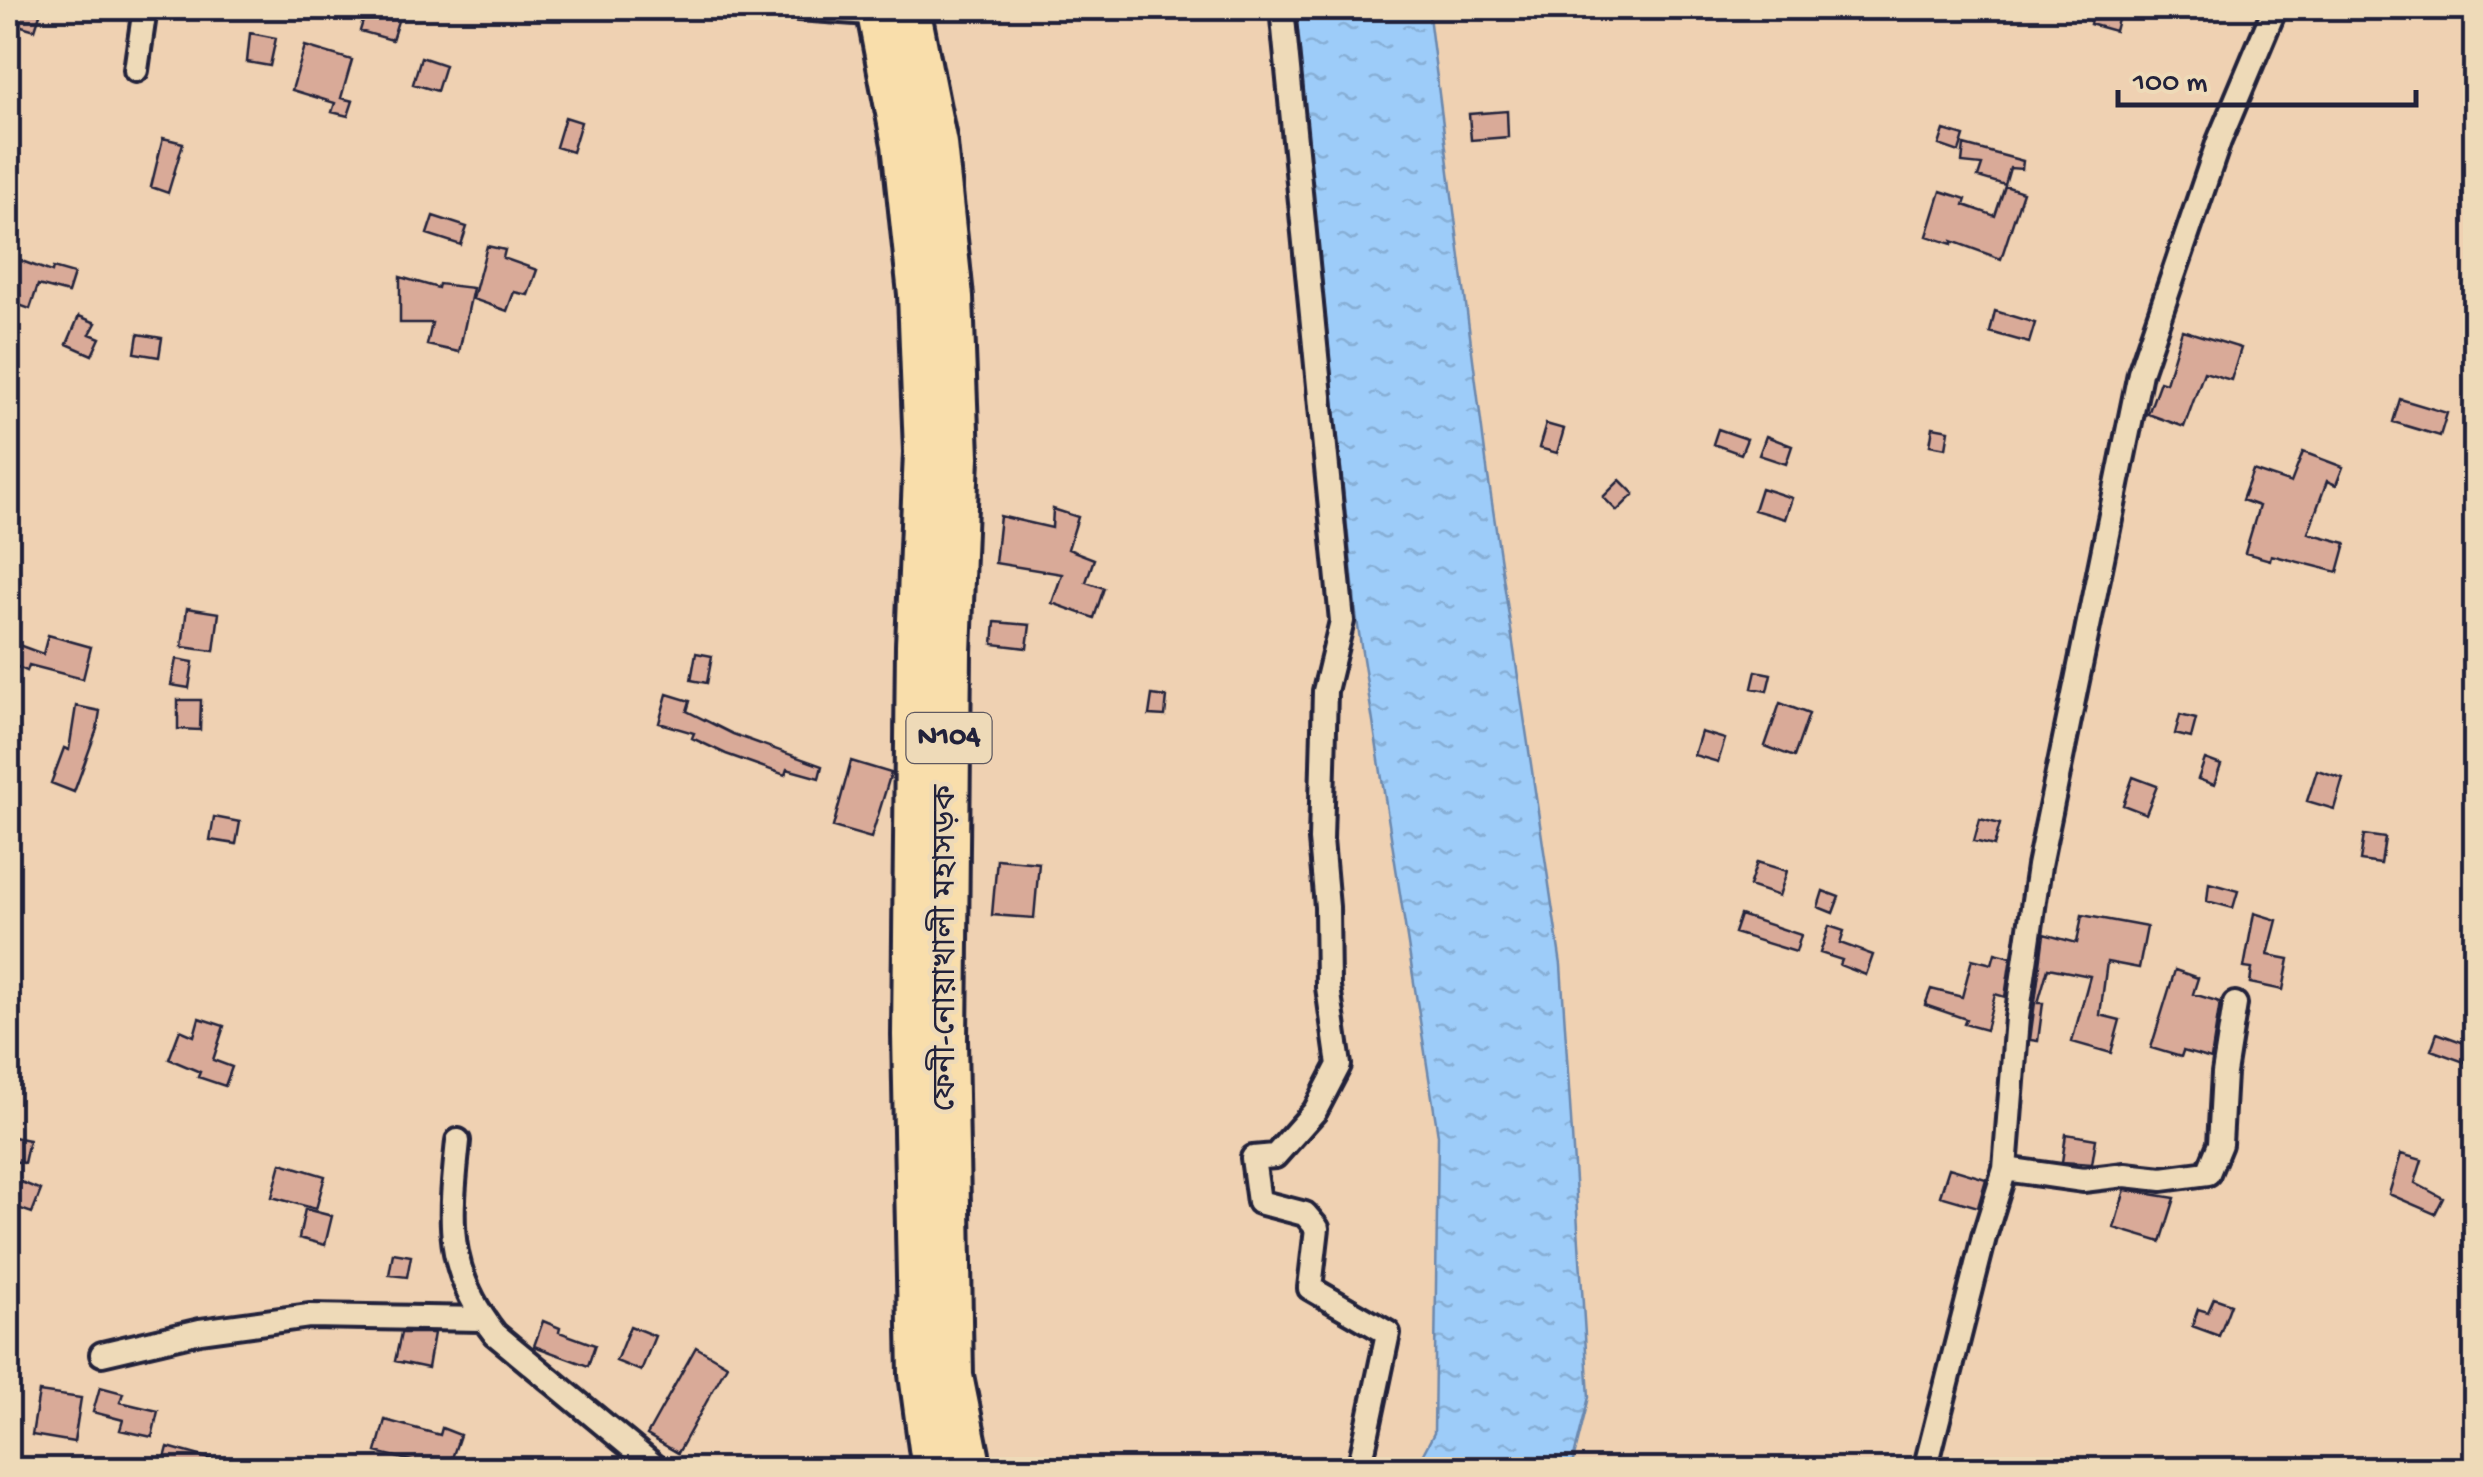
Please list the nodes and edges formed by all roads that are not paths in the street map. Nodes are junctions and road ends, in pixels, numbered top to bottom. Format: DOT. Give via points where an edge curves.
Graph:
graph roads {
  1 [pos="145,8"];
  2 [pos="798,8"];
  3 [pos="1282,8"];
  4 [pos="2275,8"];
  5 [pos="894,14"];
  6 [pos="136,70"];
  7 [pos="2236,1004"];
  8 [pos="458,1141"];
  9 [pos="2005,1169"];
  10 [pos="483,1320"];
  11 [pos="102,1354"];
  12 [pos="659,1470"];
  13 [pos="933,1470"];
  14 [pos="972,1470"];
  15 [pos="1359,1470"];
  16 [pos="1926,1470"];
  1 -- 6 [label="street"];
  2 -- 5 [label="street"];
  3 -- 15 [label="street" via="1342,621 1324,691 1321,840 1339,1065 1316,1111 1275,1156 1253,1158 1259,1202 1305,1214 1317,1228 1310,1288 1388,1333"];
  4 -- 9 [label="street" via="2219,141 2140,373 2038,866"];
  5 -- 13 [label="highway, ফেনী-নোয়াখালী মহাসড়ক / N104" via="919,294 925,452 913,1035 920,1374"];
  5 -- 14 [label="highway, ফেনী-নোয়াখালী মহাসড়ক / N104" via="936,144 952,315 958,457 946,1060 952,1376"];
  7 -- 9 [label="street" via="2220,1144 2208,1172 2082,1180"];
  8 -- 10 [label="street" via="454,1254"];
  9 -- 16 [label="street"];
  10 -- 11 [label="street" via="309,1316"];
  10 -- 12 [label="street"];
}
